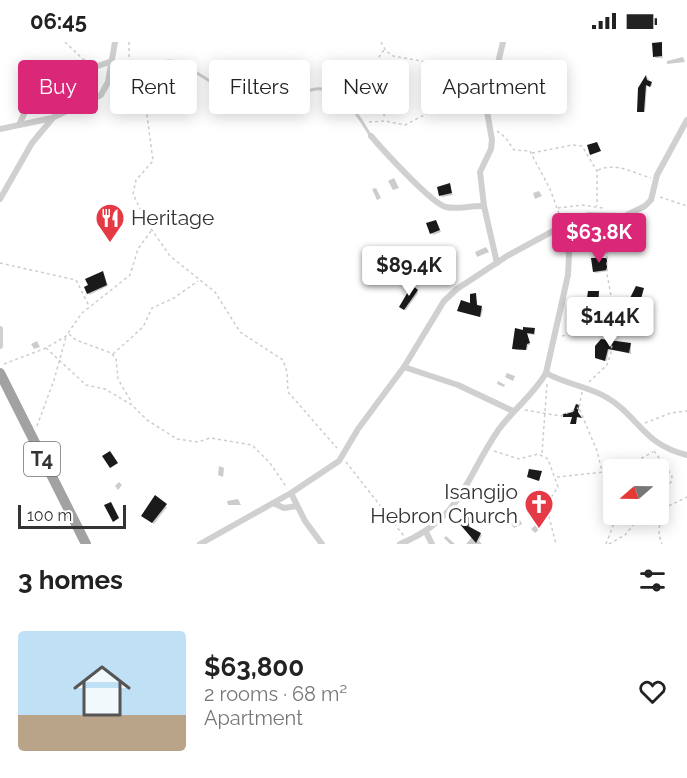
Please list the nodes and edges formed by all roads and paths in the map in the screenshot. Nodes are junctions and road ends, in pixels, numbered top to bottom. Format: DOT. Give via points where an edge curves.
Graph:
graph roads {
  1 [pos="65,42"];
  2 [pos="115,42"];
  3 [pos="129,42"];
  4 [pos="381,42"];
  5 [pos="503,42"];
  6 [pos="385,49"];
  7 [pos="84,60"];
  8 [pos="112,60"];
  9 [pos="129,60"];
  10 [pos="499,60"];
  11 [pos="421,61"];
  12 [pos="110,72"];
  13 [pos="197,73"];
  14 [pos="24,114"];
  15 [pos="147,114"];
  16 [pos="427,114"];
  17 [pos="481,114"];
  18 [pos="488,114"];
  19 [pos="52,118"];
  20 [pos="687,120"];
  21 [pos="385,121"];
  22 [pos="362,122"];
  23 [pos="19,125"];
  24 [pos="490,128"];
  25 [pos="0,129"];
  26 [pos="371,136"];
  27 [pos="531,153"];
  28 [pos="597,171"];
  29 [pos="657,178"];
  30 [pos="653,195"];
  31 [pos="0,199"];
  32 [pos="484,206"];
  33 [pos="597,206"];
  34 [pos="687,206"];
  35 [pos="557,208"];
  36 [pos="611,214"];
  37 [pos="625,216"];
  38 [pos="562,227"];
  39 [pos="152,231"];
  40 [pos="0,263"];
  41 [pos="497,263"];
  42 [pos="199,280"];
  43 [pos="89,307"];
  44 [pos="614,325"];
  45 [pos="0,329"];
  46 [pos="69,333"];
  47 [pos="66,336"];
  48 [pos="555,338"];
  49 [pos="0,346"];
  50 [pos="46,348"];
  51 [pos="113,354"];
  52 [pos="59,359"];
  53 [pos="0,365"];
  54 [pos="404,367"];
  55 [pos="0,373"];
  56 [pos="547,373"];
  57 [pos="583,387"];
  58 [pos="134,406"];
  59 [pos="579,408"];
  60 [pos="514,409"];
  61 [pos="687,411"];
  62 [pos="544,414"];
  63 [pos="636,426"];
  64 [pos="33,440"];
  65 [pos="663,447"];
  66 [pos="488,448"];
  67 [pos="654,451"];
  68 [pos="343,454"];
  69 [pos="542,454"];
  70 [pos="687,455"];
  71 [pos="640,459"];
  72 [pos="660,459"];
  73 [pos="602,471"];
  74 [pos="556,477"];
  75 [pos="291,494"];
  76 [pos="687,497"];
  77 [pos="273,503"];
  78 [pos="297,506"];
  79 [pos="669,506"];
  80 [pos="613,525"];
  81 [pos="632,525"];
  82 [pos="659,525"];
  83 [pos="426,532"];
  84 [pos="404,543"];
  85 [pos="86,544"];
  86 [pos="201,544"];
  87 [pos="322,544"];
  88 [pos="432,544"];
  89 [pos="556,544"];
  90 [pos="608,544"];
  91 [pos="662,544"];
  1 -- 7 [label="path"];
  2 -- 8 [label="street"];
  3 -- 9 [label="path"];
  4 -- 6 [label="path"];
  5 -- 10 [label="street"];
  6 -- 11 [label="path" via="393,56"];
  6 -- 21 [label="path" via="377,59 377,86"];
  12 -- 19 [label="street" via="101,95"];
  13 -- 22 [label="lane" via="226,91 243,84 259,89 273,102 282,103 310,90 326,90 353,107"];
  14 -- 23 [label="street"];
  15 -- 39 [label="path" via="153,160 136,180 133,194"];
  16 -- 21 [label="path" via="405,125"];
  17 -- 24 [label="path"];
  18 -- 24 [label="street"];
  19 -- 23 [label="street"];
  19 -- 31 [label="street" via="32,143"];
  20 -- 29 [label="street"];
  21 -- 22 [label="path"];
  22 -- 26 [label="lane"];
  23 -- 25 [label="street"];
  24 -- 27 [label="path" via="505,137 514,150"];
  24 -- 32 [label="street" via="491,149 480,172"];
  26 -- 32 [label="street" via="440,205"];
  27 -- 28 [label="path" via="579,145"];
  27 -- 35 [label="path"];
  28 -- 29 [label="path" via="606,167 626,169"];
  28 -- 33 [label="path"];
  29 -- 30 [label="street"];
  30 -- 34 [label="path"];
  30 -- 37 [label="street" via="645,206"];
  32 -- 41 [label="street"];
  33 -- 35 [label="path"];
  33 -- 36 [label="path"];
  35 -- 38 [label="path"];
  36 -- 37 [label="street"];
  36 -- 38 [label="street" via="588,215"];
  37 -- 44 [label="path" via="607,238"];
  38 -- 41 [label="street"];
  38 -- 48 [label="street" via="568,275"];
  39 -- 42 [label="path" via="170,256"];
  39 -- 43 [label="path" via="138,249 130,275"];
  40 -- 43 [label="path" via="76,280"];
  41 -- 54 [label="street" via="444,301"];
  42 -- 51 [label="path" via="152,308 143,327"];
  42 -- 68 [label="path" via="215,292 240,332 283,360 288,392"];
  43 -- 46 [label="path"];
  44 -- 48 [label="path"];
  44 -- 57 [label="path" via="609,361"];
  45 -- 49 [label="street"];
  46 -- 47 [label="path"];
  46 -- 51 [label="path" via="87,345"];
  47 -- 50 [label="path"];
  47 -- 52 [label="path"];
  48 -- 56 [label="street"];
  50 -- 52 [label="path"];
  50 -- 53 [label="path"];
  51 -- 58 [label="path" via="121,386"];
  52 -- 58 [label="path" via="86,385 105,389"];
  52 -- 64 [label="path"];
  54 -- 60 [label="street"];
  54 -- 68 [label="street"];
  55 -- 64 [label="highway, T4"];
  56 -- 57 [label="street"];
  56 -- 60 [label="street"];
  56 -- 62 [label="path"];
  57 -- 59 [label="path"];
  57 -- 63 [label="street" via="612,401"];
  58 -- 75 [label="path" via="147,420 177,439 198,442 210,438 252,446 270,463"];
  59 -- 62 [label="path" via="565,415"];
  59 -- 73 [label="path"];
  60 -- 62 [label="path"];
  60 -- 66 [label="street"];
  61 -- 63 [label="path"];
  62 -- 69 [label="path"];
  63 -- 65 [label="street"];
  64 -- 85 [label="highway, T4"];
  65 -- 67 [label="path"];
  65 -- 70 [label="street"];
  66 -- 69 [label="path" via="519,459"];
  66 -- 83 [label="street" via="444,519"];
  67 -- 71 [label="path"];
  67 -- 72 [label="path"];
  68 -- 75 [label="street" via="332,467"];
  68 -- 84 [label="path"];
  69 -- 74 [label="path"];
  73 -- 74 [label="path"];
  74 -- 89 [label="path" via="558,486 546,506"];
  75 -- 77 [label="street"];
  75 -- 78 [label="street"];
  76 -- 79 [label="path"];
  77 -- 78 [label="street" via="284,508"];
  77 -- 86 [label="street"];
  78 -- 87 [label="street"];
  80 -- 90 [label="path"];
  81 -- 90 [label="path" via="625,535"];
  82 -- 91 [label="path"];
  83 -- 84 [label="street"];
  83 -- 88 [label="street"];
}
